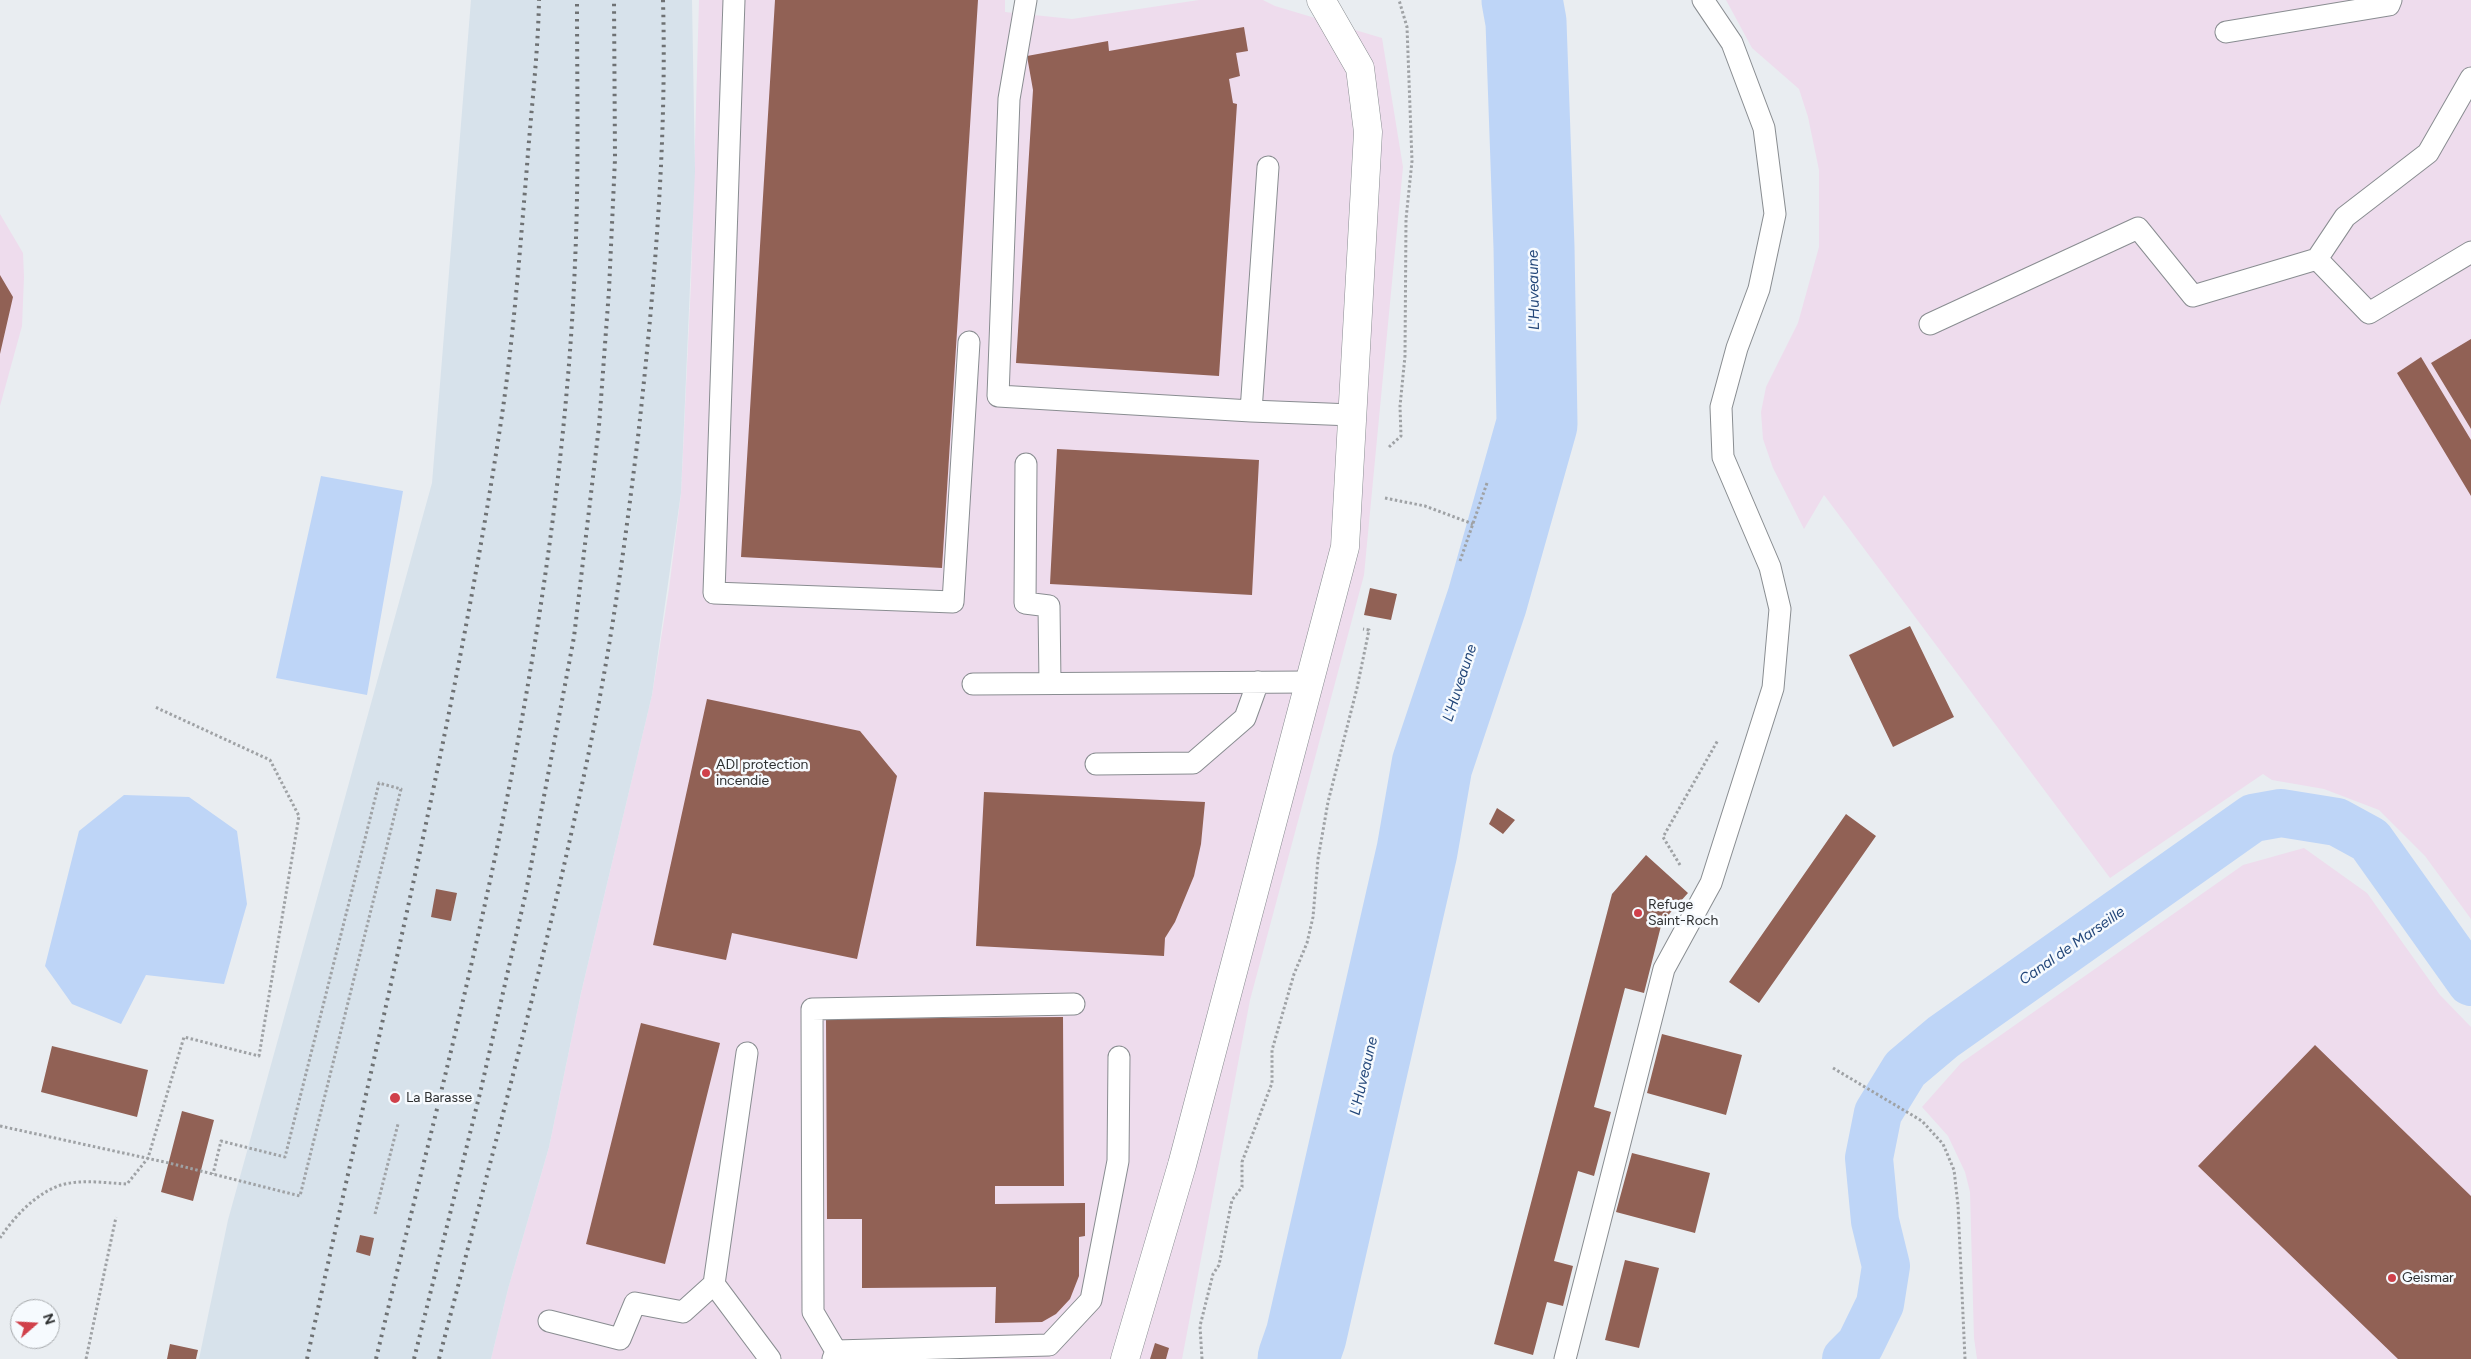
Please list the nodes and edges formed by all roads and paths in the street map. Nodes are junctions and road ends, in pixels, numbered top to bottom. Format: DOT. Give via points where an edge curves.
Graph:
graph roads {
  1 [pos="734,0"];
  2 [pos="1026,0"];
  3 [pos="1703,0"];
  4 [pos="2392,0"];
  5 [pos="1319,2"];
  6 [pos="2226,32"];
  7 [pos="2471,78"];
  8 [pos="1268,168"];
  9 [pos="2471,252"];
  10 [pos="2318,259"];
  11 [pos="1930,324"];
  12 [pos="969,342"];
  13 [pos="1251,411"];
  14 [pos="1352,415"];
  15 [pos="1026,464"];
  16 [pos="1487,483"];
  17 [pos="1378,498"];
  18 [pos="1472,524"];
  19 [pos="1460,561"];
  20 [pos="1258,682"];
  21 [pos="1309,682"];
  22 [pos="1050,683"];
  23 [pos="973,684"];
  24 [pos="154,707"];
  25 [pos="1720,736"];
  26 [pos="1096,764"];
  27 [pos="1683,869"];
  28 [pos="1074,1004"];
  29 [pos="747,1053"];
  30 [pos="1119,1057"];
  31 [pos="1833,1068"];
  32 [pos="398,1124"];
  33 [pos="0,1126"];
  34 [pos="148,1158"];
  35 [pos="213,1174"];
  36 [pos="375,1214"];
  37 [pos="116,1217"];
  38 [pos="0,1238"];
  39 [pos="714,1284"];
  40 [pos="549,1321"];
  41 [pos="835,1355"];
  42 [pos="86,1359"];
  43 [pos="770,1359"];
  44 [pos="1125,1359"];
  45 [pos="1565,1359"];
  46 [pos="1966,1359"];
  1 -- 12 [label="lane" via="714,594 953,602"];
  2 -- 13 [label="lane" via="1009,99 998,396"];
  3 -- 45 [label="lane" via="1732,43 1764,128 1775,214 1759,289 1737,348 1722,407 1723,457 1770,568 1780,609 1773,688 1711,883 1664,969"];
  4 -- 6 [label="lane" via="2389,5"];
  5 -- 14 [label="street" via="1360,68 1368,132"];
  7 -- 10 [label="lane" via="2428,153 2345,217"];
  8 -- 13 [label="lane"];
  9 -- 10 [label="lane" via="2369,313"];
  10 -- 11 [label="lane" via="2193,296 2138,228"];
  13 -- 14 [label="lane"];
  14 -- 21 [label="street" via="1345,547"];
  15 -- 22 [label="lane" via="1025,603 1049,606"];
  16 -- 18 [label="path"];
  17 -- 18 [label="path" via="1425,506"];
  18 -- 19 [label="path"];
  20 -- 21 [label="lane"];
  20 -- 22 [label="lane"];
  20 -- 26 [label="lane" via="1245,718 1193,763"];
  21 -- 44 [label="street" via="1182,1165"];
  22 -- 23 [label="lane"];
  24 -- 34 [label="path" via="270,760 299,816 259,1056 184,1037"];
  25 -- 27 [label="path" via="1663,837"];
  28 -- 41 [label="lane" via="812,1009 812,1312"];
  29 -- 39 [label="lane"];
  30 -- 41 [label="lane" via="1118,1161 1091,1300 1050,1345"];
  31 -- 46 [label="path" via="1922,1121 1943,1144 1954,1170 1958,1205"];
  32 -- 36 [label="path"];
  33 -- 34 [label="path"];
  34 -- 35 [label="path"];
  34 -- 38 [label="path" via="127,1184 85,1182 60,1185 13,1218"];
  35 -- 35 [label="path" via="220,1141 285,1157 379,783 401,789 300,1196"];
  37 -- 42 [label="path"];
  39 -- 40 [label="lane" via="683,1312 635,1303 620,1339"];
  39 -- 43 [label="lane"];
}
